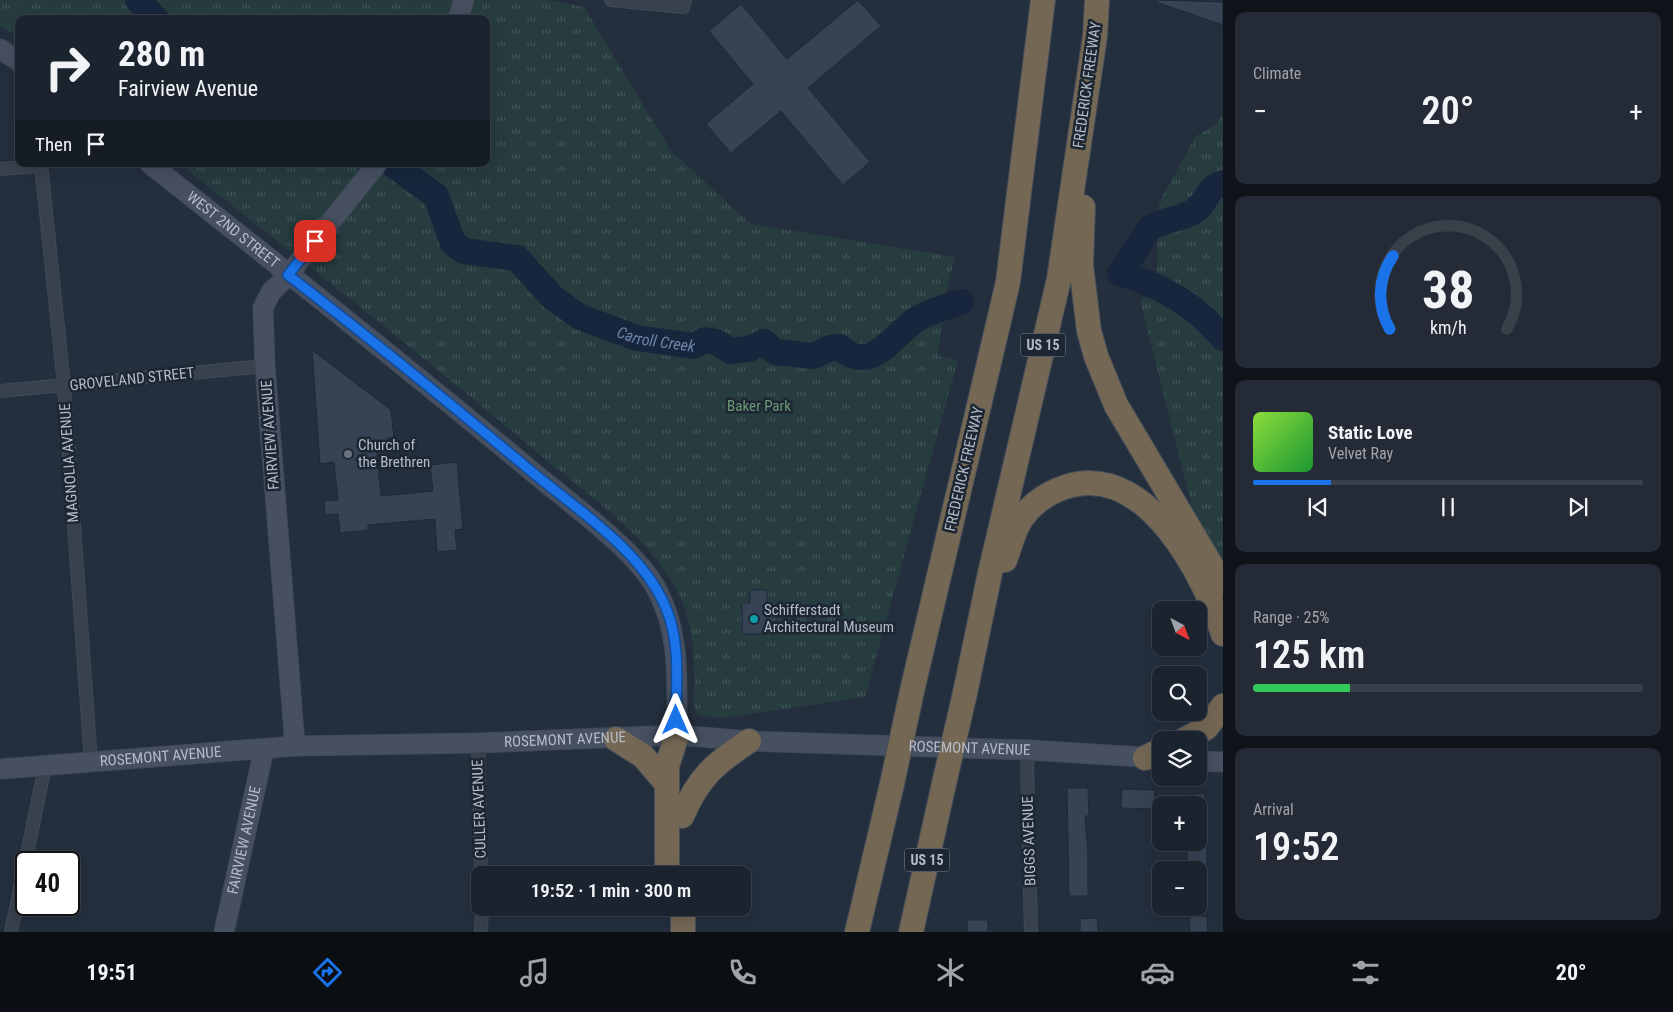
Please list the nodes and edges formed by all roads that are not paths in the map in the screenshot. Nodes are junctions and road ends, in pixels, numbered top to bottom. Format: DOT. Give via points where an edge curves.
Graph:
graph roads {
  1 [pos="464,0"];
  2 [pos="611,0"];
  3 [pos="685,0"];
  4 [pos="1043,0"];
  5 [pos="1097,0"];
  6 [pos="459,15"];
  7 [pos="1095,36"];
  8 [pos="0,49"];
  9 [pos="15,58"];
  10 [pos="20,167"];
  11 [pos="41,167"];
  12 [pos="154,167"];
  13 [pos="0,169"];
  14 [pos="372,169"];
  15 [pos="288,275"];
  16 [pos="265,366"];
  17 [pos="64,386"];
  18 [pos="0,391"];
  19 [pos="1223,585"];
  20 [pos="1223,634"];
  21 [pos="973,651"];
  22 [pos="1223,706"];
  23 [pos="1200,731"];
  24 [pos="677,735"];
  25 [pos="616,739"];
  26 [pos="749,741"];
  27 [pos="478,743"];
  28 [pos="295,746"];
  29 [pos="264,749"];
  30 [pos="1029,750"];
  31 [pos="1152,756"];
  32 [pos="1207,761"];
  33 [pos="90,762"];
  34 [pos="1223,762"];
  35 [pos="45,766"];
  36 [pos="0,769"];
  37 [pos="667,784"];
  38 [pos="682,816"];
  39 [pos="481,866"];
  40 [pos="667,866"];
  41 [pos="683,866"];
  42 [pos="863,902"];
  43 [pos="482,916"];
  44 [pos="666,916"];
  45 [pos="683,916"];
  46 [pos="11,932"];
  47 [pos="224,932"];
  48 [pos="481,932"];
  49 [pos="666,932"];
  50 [pos="683,932"];
  51 [pos="851,932"];
  52 [pos="857,932"];
  53 [pos="911,932"];
  54 [pos="1031,932"];
  1 -- 6 [label="street"];
  2 -- 3 [label="street" via="683,7"];
  4 -- 42 [label="highway, FREDERICK FREEWAY, bridge" via="1008,282"];
  5 -- 7 [label="highway, FREDERICK FREEWAY / US 15"];
  7 -- 19 [label="highway" via="1094,114 1082,211 1081,256 1089,331 1116,405"];
  7 -- 21 [label="highway, FREDERICK FREEWAY / US 15" via="1059,280"];
  8 -- 9 [label="street"];
  10 -- 13 [label="street"];
  11 -- 17 [label="street, MAGNOLIA AVENUE"];
  12 -- 15 [label="street, WEST 2ND STREET"];
  14 -- 15 [label="street, FAIRVIEW AVENUE"];
  15 -- 16 [label="street, FAIRVIEW AVENUE" via="271,292 263,308"];
  15 -- 24 [label="street, WEST 2ND STREET" via="483,430 639,565 666,607 675,638"];
  16 -- 17 [label="street, GROVELAND STREET"];
  16 -- 28 [label="street, FAIRVIEW AVENUE"];
  17 -- 18 [label="street, GROVELAND STREET"];
  17 -- 33 [label="street, MAGNOLIA AVENUE"];
  20 -- 21 [label="highway" via="1204,583 1178,542 1151,512 1126,491 1086,482 1062,487 1040,499 1022,518 1002,565"];
  21 -- 53 [label="highway, FREDERICK FREEWAY / US 15, bridge"];
  22 -- 23 [label="highway"];
  24 -- 25 [label="street, ROSEMONT AVENUE"];
  24 -- 26 [label="street, ROSEMONT AVENUE"];
  24 -- 37 [label="highway" via="667,766"];
  24 -- 38 [label="highway"];
  25 -- 27 [label="street, ROSEMONT AVENUE"];
  25 -- 37 [label="highway" via="643,756"];
  26 -- 30 [label="street, ROSEMONT AVENUE"];
  26 -- 38 [label="highway" via="710,769 694,790"];
  27 -- 28 [label="street, ROSEMONT AVENUE"];
  27 -- 39 [label="street, CULLER AVENUE"];
  28 -- 29 [label="street, ROSEMONT AVENUE"];
  29 -- 33 [label="street, ROSEMONT AVENUE"];
  29 -- 47 [label="street, FAIRVIEW AVENUE"];
  30 -- 31 [label="street, ROSEMONT AVENUE"];
  30 -- 54 [label="street, BIGGS AVENUE"];
  32 -- 34 [label="street"];
  33 -- 35 [label="street, ROSEMONT AVENUE"];
  35 -- 36 [label="street, ROSEMONT AVENUE"];
  35 -- 46 [label="street"];
  37 -- 40 [label="highway"];
  38 -- 41 [label="highway"];
  42 -- 51 [label="highway"];
  42 -- 52 [label="highway, FREDERICK FREEWAY"];
  43 -- 48 [label="street"];
  44 -- 49 [label="highway"];
  45 -- 50 [label="highway"];
}
